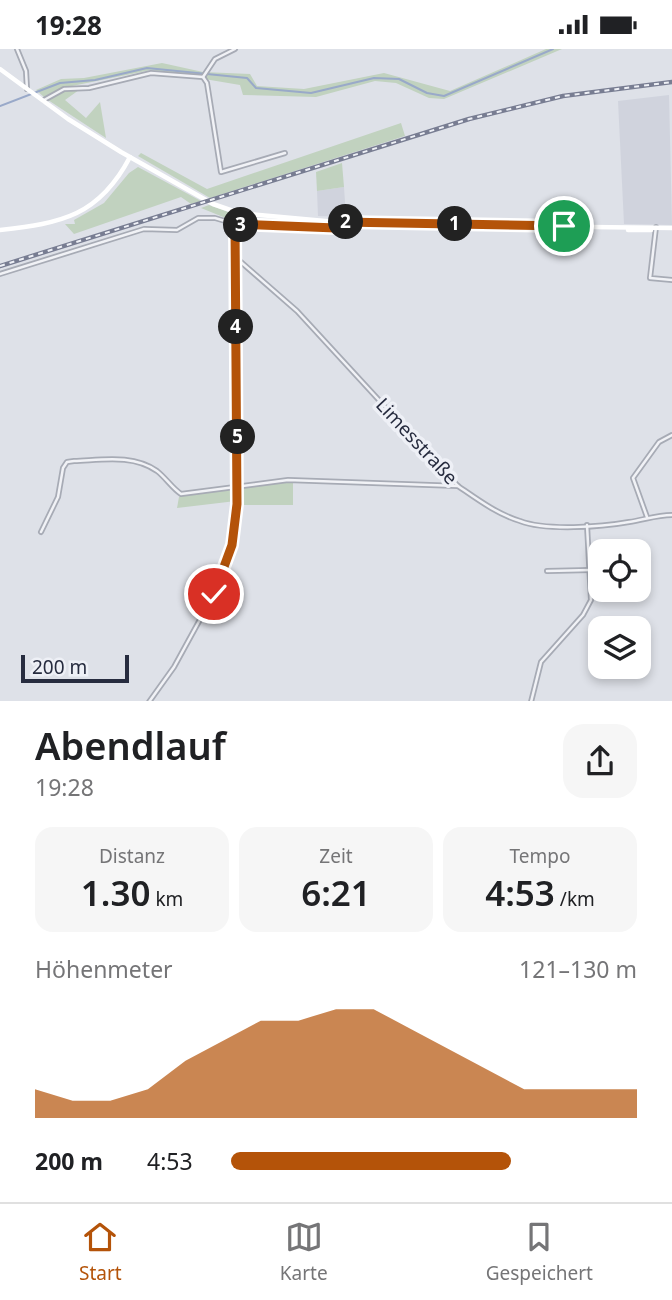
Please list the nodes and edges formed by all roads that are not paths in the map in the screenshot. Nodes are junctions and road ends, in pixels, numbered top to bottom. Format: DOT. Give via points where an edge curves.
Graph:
graph roads {
  1 [pos="17,49"];
  2 [pos="235,49"];
  3 [pos="0,69"];
  4 [pos="203,77"];
  5 [pos="31,92"];
  6 [pos="43,101"];
  7 [pos="285,153"];
  8 [pos="130,157"];
  9 [pos="342,222"];
  10 [pos="235,224"];
  11 [pos="656,228"];
  12 [pos="672,228"];
  13 [pos="0,230"];
  14 [pos="234,257"];
  15 [pos="0,274"];
  16 [pos="672,280"];
  17 [pos="672,435"];
  18 [pos="237,485"];
  19 [pos="457,486"];
  20 [pos="672,515"];
  21 [pos="647,516"];
  22 [pos="587,525"];
  23 [pos="41,532"];
  24 [pos="588,539"];
  25 [pos="588,570"];
  26 [pos="547,571"];
  27 [pos="590,602"];
  28 [pos="150,701"];
  29 [pos="531,701"];
  1 -- 5 [label="street"];
  2 -- 4 [label="street" via="215,59"];
  3 -- 5 [label="street"];
  4 -- 6 [label="street" via="151,73 89,88 64,89"];
  4 -- 7 [label="street" via="222,172"];
  5 -- 6 [label="street"];
  6 -- 8 [label="street"];
  8 -- 9 [label="street" via="231,211"];
  8 -- 13 [label="street" via="108,191 88,208 57,222"];
  9 -- 10 [label="street" via="336,228"];
  9 -- 11 [label="street"];
  10 -- 14 [label="street"];
  10 -- 15 [label="street" via="202,218 174,230 148,228"];
  11 -- 12 [label="street"];
  11 -- 16 [label="street" via="650,278"];
  14 -- 18 [label="street"];
  14 -- 19 [label="street, Limesstraße" via="297,311"];
  17 -- 21 [label="street" via="659,442 633,478"];
  18 -- 19 [label="street" via="288,480"];
  18 -- 23 [label="street" via="181,494 159,472 136,461 67,462 58,497"];
  18 -- 28 [label="street" via="234,535 222,576 174,667"];
  19 -- 22 [label="street, Limesstraße" via="522,522"];
  20 -- 21 [label="street, Limesstraße"];
  21 -- 22 [label="street, Limesstraße" via="631,522"];
  22 -- 24 [label="street"];
  25 -- 26 [label="street"];
  27 -- 29 [label="street" via="541,662"];
}
